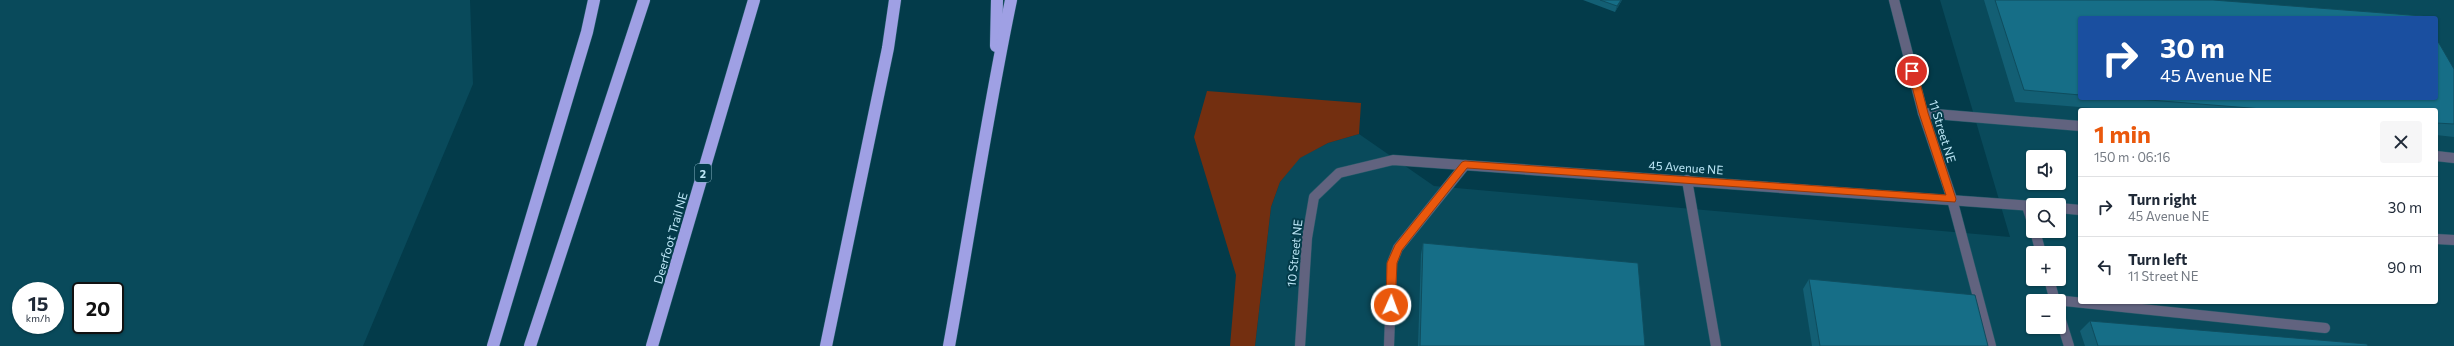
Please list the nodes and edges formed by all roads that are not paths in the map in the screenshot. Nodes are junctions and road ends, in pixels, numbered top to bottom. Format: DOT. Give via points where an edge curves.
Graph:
graph roads {
  1 [pos="594,0"];
  2 [pos="644,0"];
  3 [pos="754,0"];
  4 [pos="895,0"];
  5 [pos="996,0"];
  6 [pos="1011,0"];
  7 [pos="1894,0"];
  8 [pos="996,73"];
  9 [pos="1923,113"];
  10 [pos="2078,126"];
  11 [pos="2438,156"];
  12 [pos="2454,158"];
  13 [pos="1465,164"];
  14 [pos="1339,173"];
  15 [pos="1687,180"];
  16 [pos="1952,199"];
  17 [pos="2026,206"];
  18 [pos="2066,209"];
  19 [pos="2078,210"];
  20 [pos="2438,239"];
  21 [pos="2454,240"];
  22 [pos="2066,302"];
  23 [pos="2078,303"];
  24 [pos="2085,304"];
  25 [pos="2325,328"];
  26 [pos="2065,334"];
  27 [pos="493,346"];
  28 [pos="530,346"];
  29 [pos="652,346"];
  30 [pos="826,346"];
  31 [pos="949,346"];
  32 [pos="1300,346"];
  33 [pos="1389,346"];
  34 [pos="1716,346"];
  35 [pos="1991,346"];
  36 [pos="2069,346"];
  1 -- 27 [label="highway" via="587,32"];
  2 -- 28 [label="highway"];
  3 -- 29 [label="highway, Deerfoot Trail NE / 2"];
  4 -- 30 [label="highway" via="888,48"];
  5 -- 8 [label="highway"];
  6 -- 8 [label="highway"];
  7 -- 9 [label="street, 11 Street NE"];
  8 -- 31 [label="highway"];
  9 -- 10 [label="street"];
  9 -- 16 [label="street, 11 Street NE"];
  11 -- 12 [label="street"];
  13 -- 14 [label="street, 45 Avenue NE" via="1393,160"];
  13 -- 15 [label="street, 45 Avenue NE"];
  13 -- 33 [label="street" via="1398,248 1392,263"];
  14 -- 32 [label="street, 10 Street NE" via="1314,197 1307,238"];
  15 -- 16 [label="street, 45 Avenue NE"];
  15 -- 34 [label="street"];
  16 -- 17 [label="street, 45 Avenue NE"];
  16 -- 35 [label="street, 11 Street NE"];
  18 -- 19 [label="street"];
  20 -- 21 [label="street"];
  22 -- 23 [label="street"];
  24 -- 25 [label="street"];
  26 -- 36 [label="street"];
}
